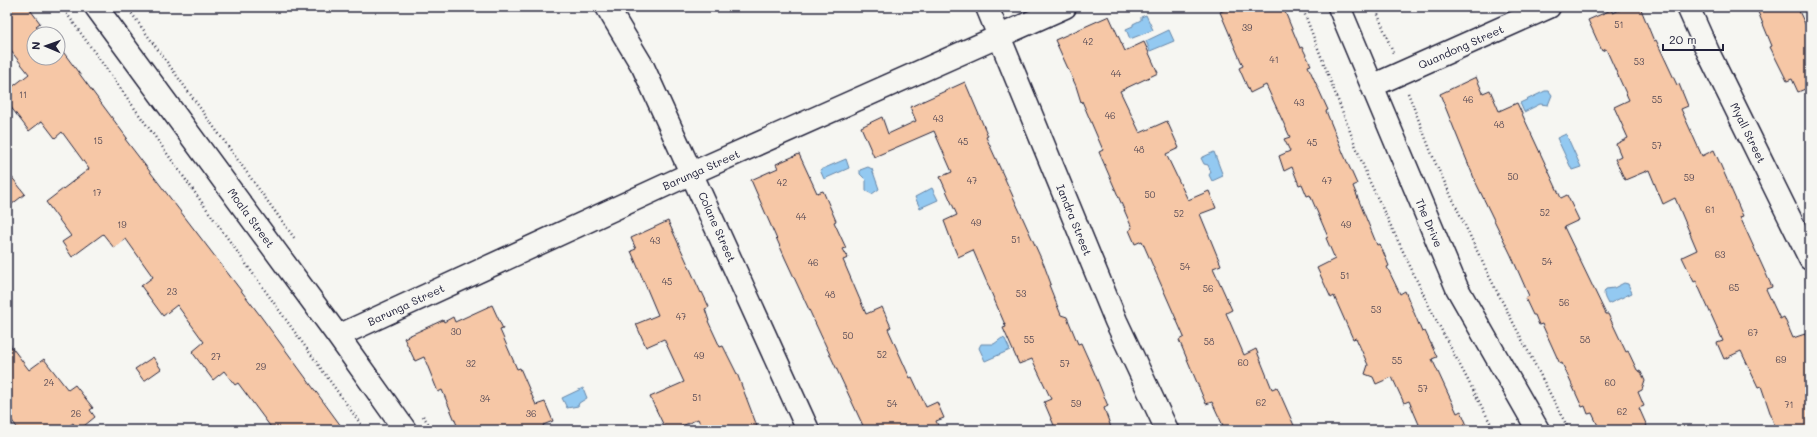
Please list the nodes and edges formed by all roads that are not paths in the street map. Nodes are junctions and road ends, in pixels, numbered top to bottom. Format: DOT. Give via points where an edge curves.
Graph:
graph roads {
  1 [pos="96,7"];
  2 [pos="607,7"];
  3 [pos="987,7"];
  4 [pos="1065,7"];
  5 [pos="1338,7"];
  6 [pos="1549,7"];
  7 [pos="1688,7"];
  8 [pos="999,36"];
  9 [pos="1372,86"];
  10 [pos="692,173"];
  11 [pos="1810,259"];
  12 [pos="338,336"];
  13 [pos="405,430"];
  14 [pos="808,430"];
  15 [pos="1167,430"];
  16 [pos="1538,430"];
  1 -- 12 [label="street, Moala Street"];
  2 -- 10 [label="street, Colane Street" via="642,67"];
  3 -- 8 [label="street, Iandra Street"];
  4 -- 8 [label="street, Barunga Street"];
  5 -- 9 [label="street, The Drive"];
  6 -- 9 [label="street, Quandong Street"];
  7 -- 11 [label="street, Myall Street"];
  8 -- 10 [label="street, Barunga Street"];
  8 -- 15 [label="street, Iandra Street" via="1116,321"];
  9 -- 16 [label="street, The Drive" via="1457,288"];
  10 -- 12 [label="street, Barunga Street"];
  10 -- 14 [label="street, Colane Street"];
  12 -- 13 [label="street, Moala Street"];
}
